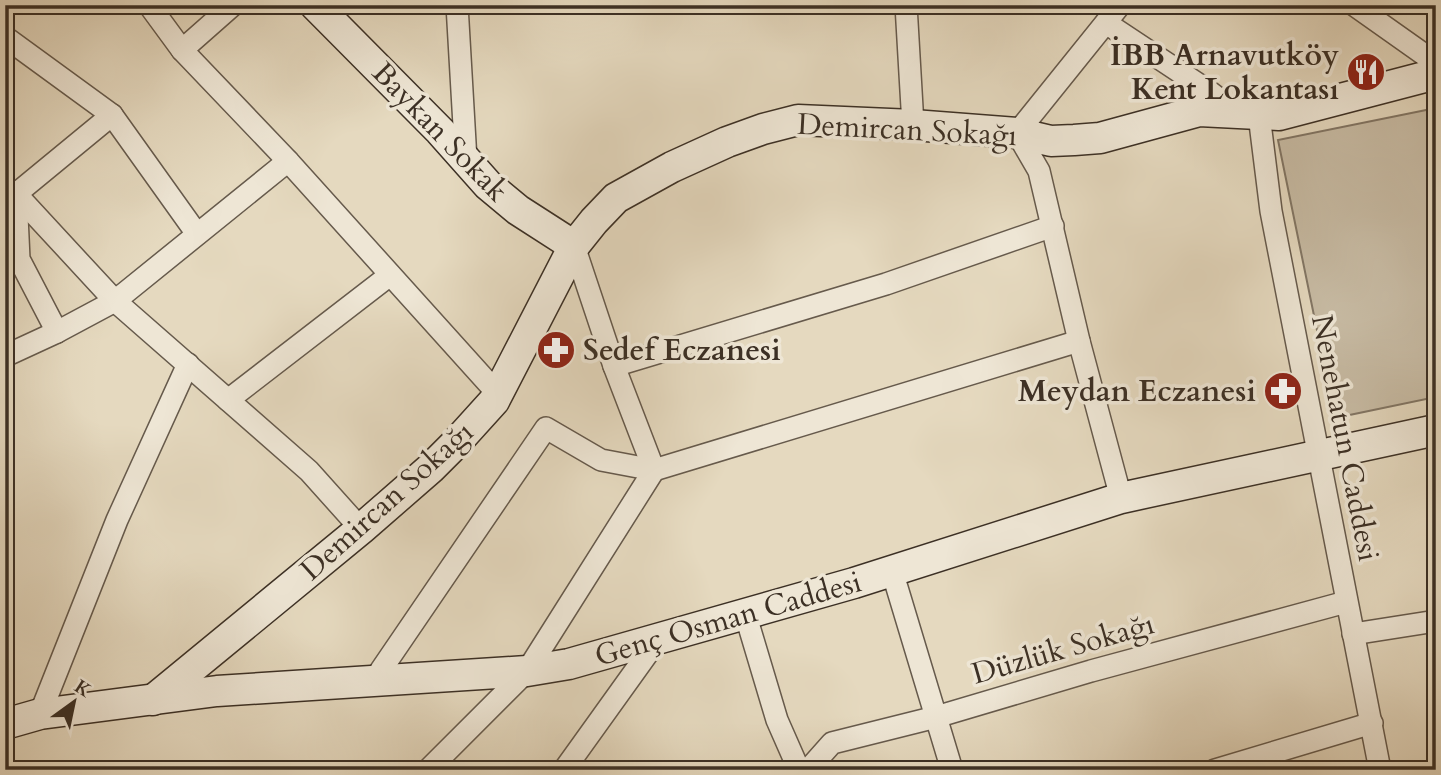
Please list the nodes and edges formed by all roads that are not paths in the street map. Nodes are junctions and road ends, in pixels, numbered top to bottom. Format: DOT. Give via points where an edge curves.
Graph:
graph roads {
  1 [pos="149,5"];
  2 [pos="233,5"];
  3 [pos="315,5"];
  4 [pos="457,5"];
  5 [pos="906,5"];
  6 [pos="1120,5"];
  7 [pos="1354,5"];
  8 [pos="1106,23"];
  9 [pos="5,37"];
  10 [pos="182,50"];
  11 [pos="1436,63"];
  12 [pos="1436,74"];
  13 [pos="1248,114"];
  14 [pos="112,115"];
  15 [pos="914,125"];
  16 [pos="1017,133"];
  17 [pos="466,160"];
  18 [pos="288,161"];
  19 [pos="10,190"];
  20 [pos="1053,226"];
  21 [pos="197,234"];
  22 [pos="574,246"];
  23 [pos="390,275"];
  24 [pos="115,300"];
  25 [pos="57,332"];
  26 [pos="1079,341"];
  27 [pos="5,356"];
  28 [pos="188,364"];
  29 [pos="614,366"];
  30 [pos="498,394"];
  31 [pos="228,400"];
  32 [pos="1436,430"];
  33 [pos="1318,455"];
  34 [pos="654,470"];
  35 [pos="1121,498"];
  36 [pos="361,529"];
  37 [pos="892,571"];
  38 [pos="1346,602"];
  39 [pos="745,613"];
  40 [pos="1436,621"];
  41 [pos="1353,634"];
  42 [pos="658,639"];
  43 [pos="527,671"];
  44 [pos="378,680"];
  45 [pos="153,700"];
  46 [pos="40,714"];
  47 [pos="936,717"];
  48 [pos="1372,723"];
  49 [pos="5,724"];
  50 [pos="428,770"];
  51 [pos="564,770"];
  52 [pos="799,770"];
  53 [pos="808,770"];
  54 [pos="952,770"];
  55 [pos="1214,770"];
  56 [pos="1380,770"];
  1 -- 10 [label="street"];
  2 -- 10 [label="street"];
  3 -- 17 [label="street, Baykan Sokak"];
  4 -- 17 [label="street"];
  5 -- 15 [label="street"];
  6 -- 8 [label="street"];
  7 -- 11 [label="street"];
  8 -- 13 [label="street"];
  8 -- 16 [label="street"];
  9 -- 14 [label="street"];
  10 -- 18 [label="street"];
  12 -- 13 [label="street, Demircan Sokağı" via="1279,115"];
  13 -- 16 [label="street, Demircan Sokağı" via="1199,111 1100,138 1051,141"];
  13 -- 33 [label="street, Nenehatun Caddesi"];
  14 -- 19 [label="street"];
  14 -- 21 [label="street"];
  15 -- 16 [label="street, Demircan Sokağı"];
  15 -- 22 [label="street, Demircan Sokağı" via="798,120 763,129 672,167 616,198"];
  16 -- 20 [label="street" via="1039,171"];
  17 -- 22 [label="street, Baykan Sokak" via="517,210"];
  18 -- 21 [label="street"];
  18 -- 23 [label="street"];
  19 -- 24 [label="street"];
  19 -- 25 [label="street" via="19,259"];
  20 -- 26 [label="street"];
  20 -- 29 [label="street" via="886,284"];
  21 -- 24 [label="street"];
  22 -- 29 [label="street"];
  22 -- 30 [label="street, Demircan Sokağı"];
  23 -- 30 [label="street"];
  23 -- 31 [label="street"];
  24 -- 25 [label="street"];
  24 -- 28 [label="street"];
  25 -- 27 [label="street"];
  26 -- 34 [label="street"];
  26 -- 35 [label="street"];
  28 -- 31 [label="street"];
  28 -- 46 [label="street" via="117,520"];
  29 -- 34 [label="street"];
  30 -- 36 [label="street, Demircan Sokağı" via="431,468"];
  31 -- 36 [label="street" via="309,471"];
  32 -- 33 [label="street, Genç Osman Caddesi"];
  33 -- 35 [label="street, Genç Osman Caddesi"];
  33 -- 38 [label="street, Nenehatun Caddesi"];
  34 -- 43 [label="street"];
  34 -- 44 [label="street" via="601,460 546,428"];
  35 -- 37 [label="street, Genç Osman Caddesi"];
  36 -- 45 [label="street, Demircan Sokağı"];
  37 -- 39 [label="street, Genç Osman Caddesi"];
  37 -- 47 [label="street"];
  38 -- 41 [label="street, Nenehatun Caddesi"];
  38 -- 47 [label="street, Düzlük Sokağı"];
  39 -- 42 [label="street, Genç Osman Caddesi"];
  39 -- 52 [label="street" via="777,720"];
  40 -- 41 [label="street"];
  41 -- 48 [label="street, Nenehatun Caddesi"];
  42 -- 43 [label="street, Genç Osman Caddesi"];
  42 -- 51 [label="street"];
  43 -- 44 [label="street, Genç Osman Caddesi"];
  43 -- 50 [label="street"];
  44 -- 45 [label="street, Genç Osman Caddesi"];
  45 -- 46 [label="street, Genç Osman Caddesi"];
  46 -- 49 [label="street, Genç Osman Caddesi"];
  47 -- 53 [label="street, Düzlük Sokağı" via="831,743"];
  47 -- 54 [label="street"];
  48 -- 55 [label="street"];
  48 -- 56 [label="street, Nenehatun Caddesi"];
}
